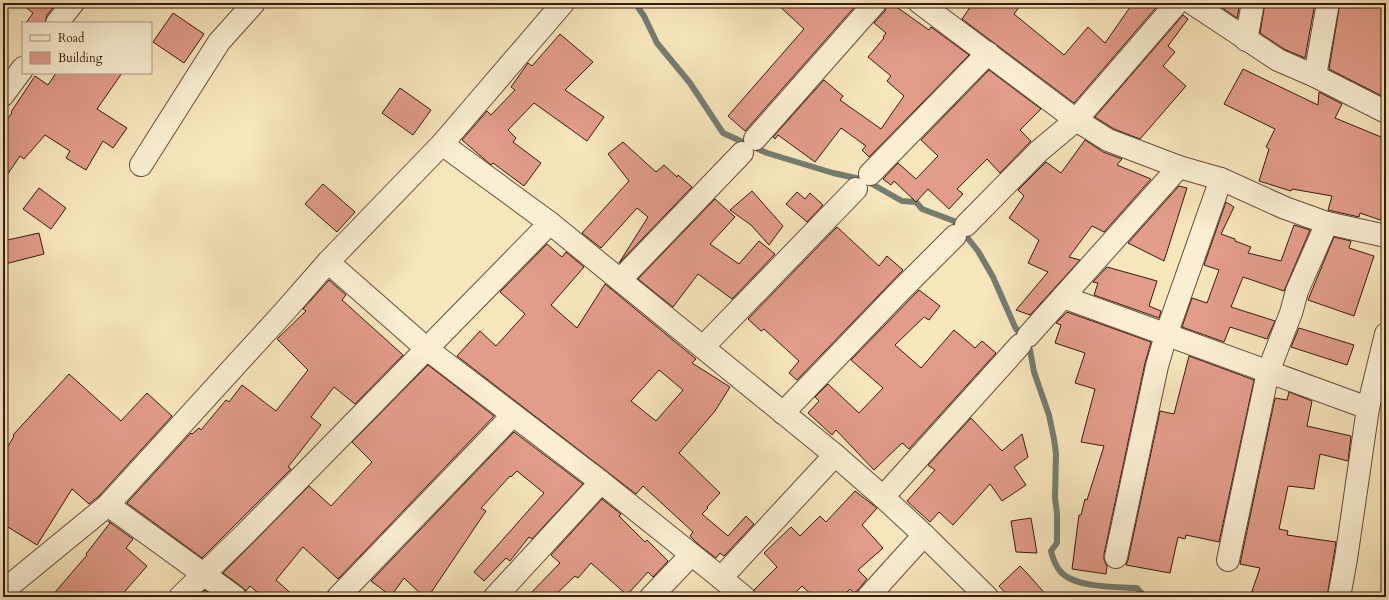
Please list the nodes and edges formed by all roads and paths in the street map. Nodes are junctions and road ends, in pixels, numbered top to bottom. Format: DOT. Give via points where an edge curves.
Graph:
graph roads {
  1 [pos="73,3"];
  2 [pos="254,3"];
  3 [pos="563,3"];
  4 [pos="874,3"];
  5 [pos="920,3"];
  6 [pos="1177,3"];
  7 [pos="1192,3"];
  8 [pos="1253,3"];
  9 [pos="1328,3"];
  10 [pos="58,22"];
  11 [pos="1246,40"];
  12 [pos="988,53"];
  13 [pos="22,69"];
  14 [pos="1315,76"];
  15 [pos="3,95"];
  16 [pos="1386,112"];
  17 [pos="1076,120"];
  18 [pos="442,144"];
  19 [pos="141,165"];
  20 [pos="1179,168"];
  21 [pos="1221,179"];
  22 [pos="550,223"];
  23 [pos="1327,223"];
  24 [pos="1386,236"];
  25 [pos="328,262"];
  26 [pos="620,280"];
  27 [pos="1063,298"];
  28 [pos="1386,334"];
  29 [pos="1166,335"];
  30 [pos="703,347"];
  31 [pos="427,349"];
  32 [pos="1268,372"];
  33 [pos="1368,408"];
  34 [pos="783,413"];
  35 [pos="513,415"];
  36 [pos="835,455"];
  37 [pos="601,482"];
  38 [pos="883,496"];
  39 [pos="108,505"];
  40 [pos="924,535"];
  41 [pos="691,555"];
  42 [pos="1116,557"];
  43 [pos="1228,560"];
  44 [pos="204,574"];
  45 [pos="721,578"];
  46 [pos="3,591"];
  47 [pos="180,597"];
  48 [pos="235,597"];
  49 [pos="338,597"];
  50 [pos="495,597"];
  51 [pos="651,597"];
  52 [pos="744,597"];
  53 [pos="868,597"];
  54 [pos="987,597"];
  55 [pos="1339,597"];
  1 -- 10 [label="street"];
  2 -- 19 [label="street" via="219,42"];
  3 -- 18 [label="street"];
  4 -- 26 [label="street" via="749,146"];
  5 -- 12 [label="street"];
  6 -- 17 [label="street"];
  7 -- 11 [label="street"];
  8 -- 11 [label="street"];
  9 -- 14 [label="street"];
  11 -- 14 [label="street" via="1278,60"];
  12 -- 17 [label="street"];
  12 -- 30 [label="street"];
  13 -- 15 [label="street"];
  14 -- 16 [label="street"];
  17 -- 20 [label="street" via="1108,140"];
  17 -- 34 [label="street" via="1039,151"];
  18 -- 22 [label="street"];
  18 -- 25 [label="street"];
  20 -- 21 [label="street"];
  20 -- 27 [label="street"];
  21 -- 23 [label="street" via="1285,208"];
  21 -- 29 [label="street"];
  22 -- 26 [label="street"];
  22 -- 31 [label="street"];
  23 -- 24 [label="street"];
  23 -- 32 [label="street" via="1297,291"];
  25 -- 31 [label="street"];
  25 -- 39 [label="street"];
  26 -- 30 [label="street"];
  27 -- 29 [label="street"];
  27 -- 38 [label="street"];
  28 -- 33 [label="street"];
  29 -- 32 [label="street"];
  29 -- 42 [label="street"];
  30 -- 34 [label="street"];
  31 -- 35 [label="street"];
  31 -- 44 [label="street"];
  32 -- 33 [label="street"];
  32 -- 43 [label="street"];
  33 -- 55 [label="street"];
  34 -- 36 [label="street"];
  35 -- 37 [label="street"];
  35 -- 49 [label="street"];
  36 -- 38 [label="street"];
  36 -- 45 [label="street"];
  37 -- 41 [label="street"];
  37 -- 50 [label="street"];
  38 -- 40 [label="street"];
  39 -- 44 [label="street"];
  39 -- 46 [label="street"];
  40 -- 53 [label="street"];
  40 -- 54 [label="street"];
  41 -- 45 [label="street"];
  41 -- 51 [label="street"];
  44 -- 47 [label="street"];
  44 -- 48 [label="street"];
  45 -- 52 [label="street"];
}
